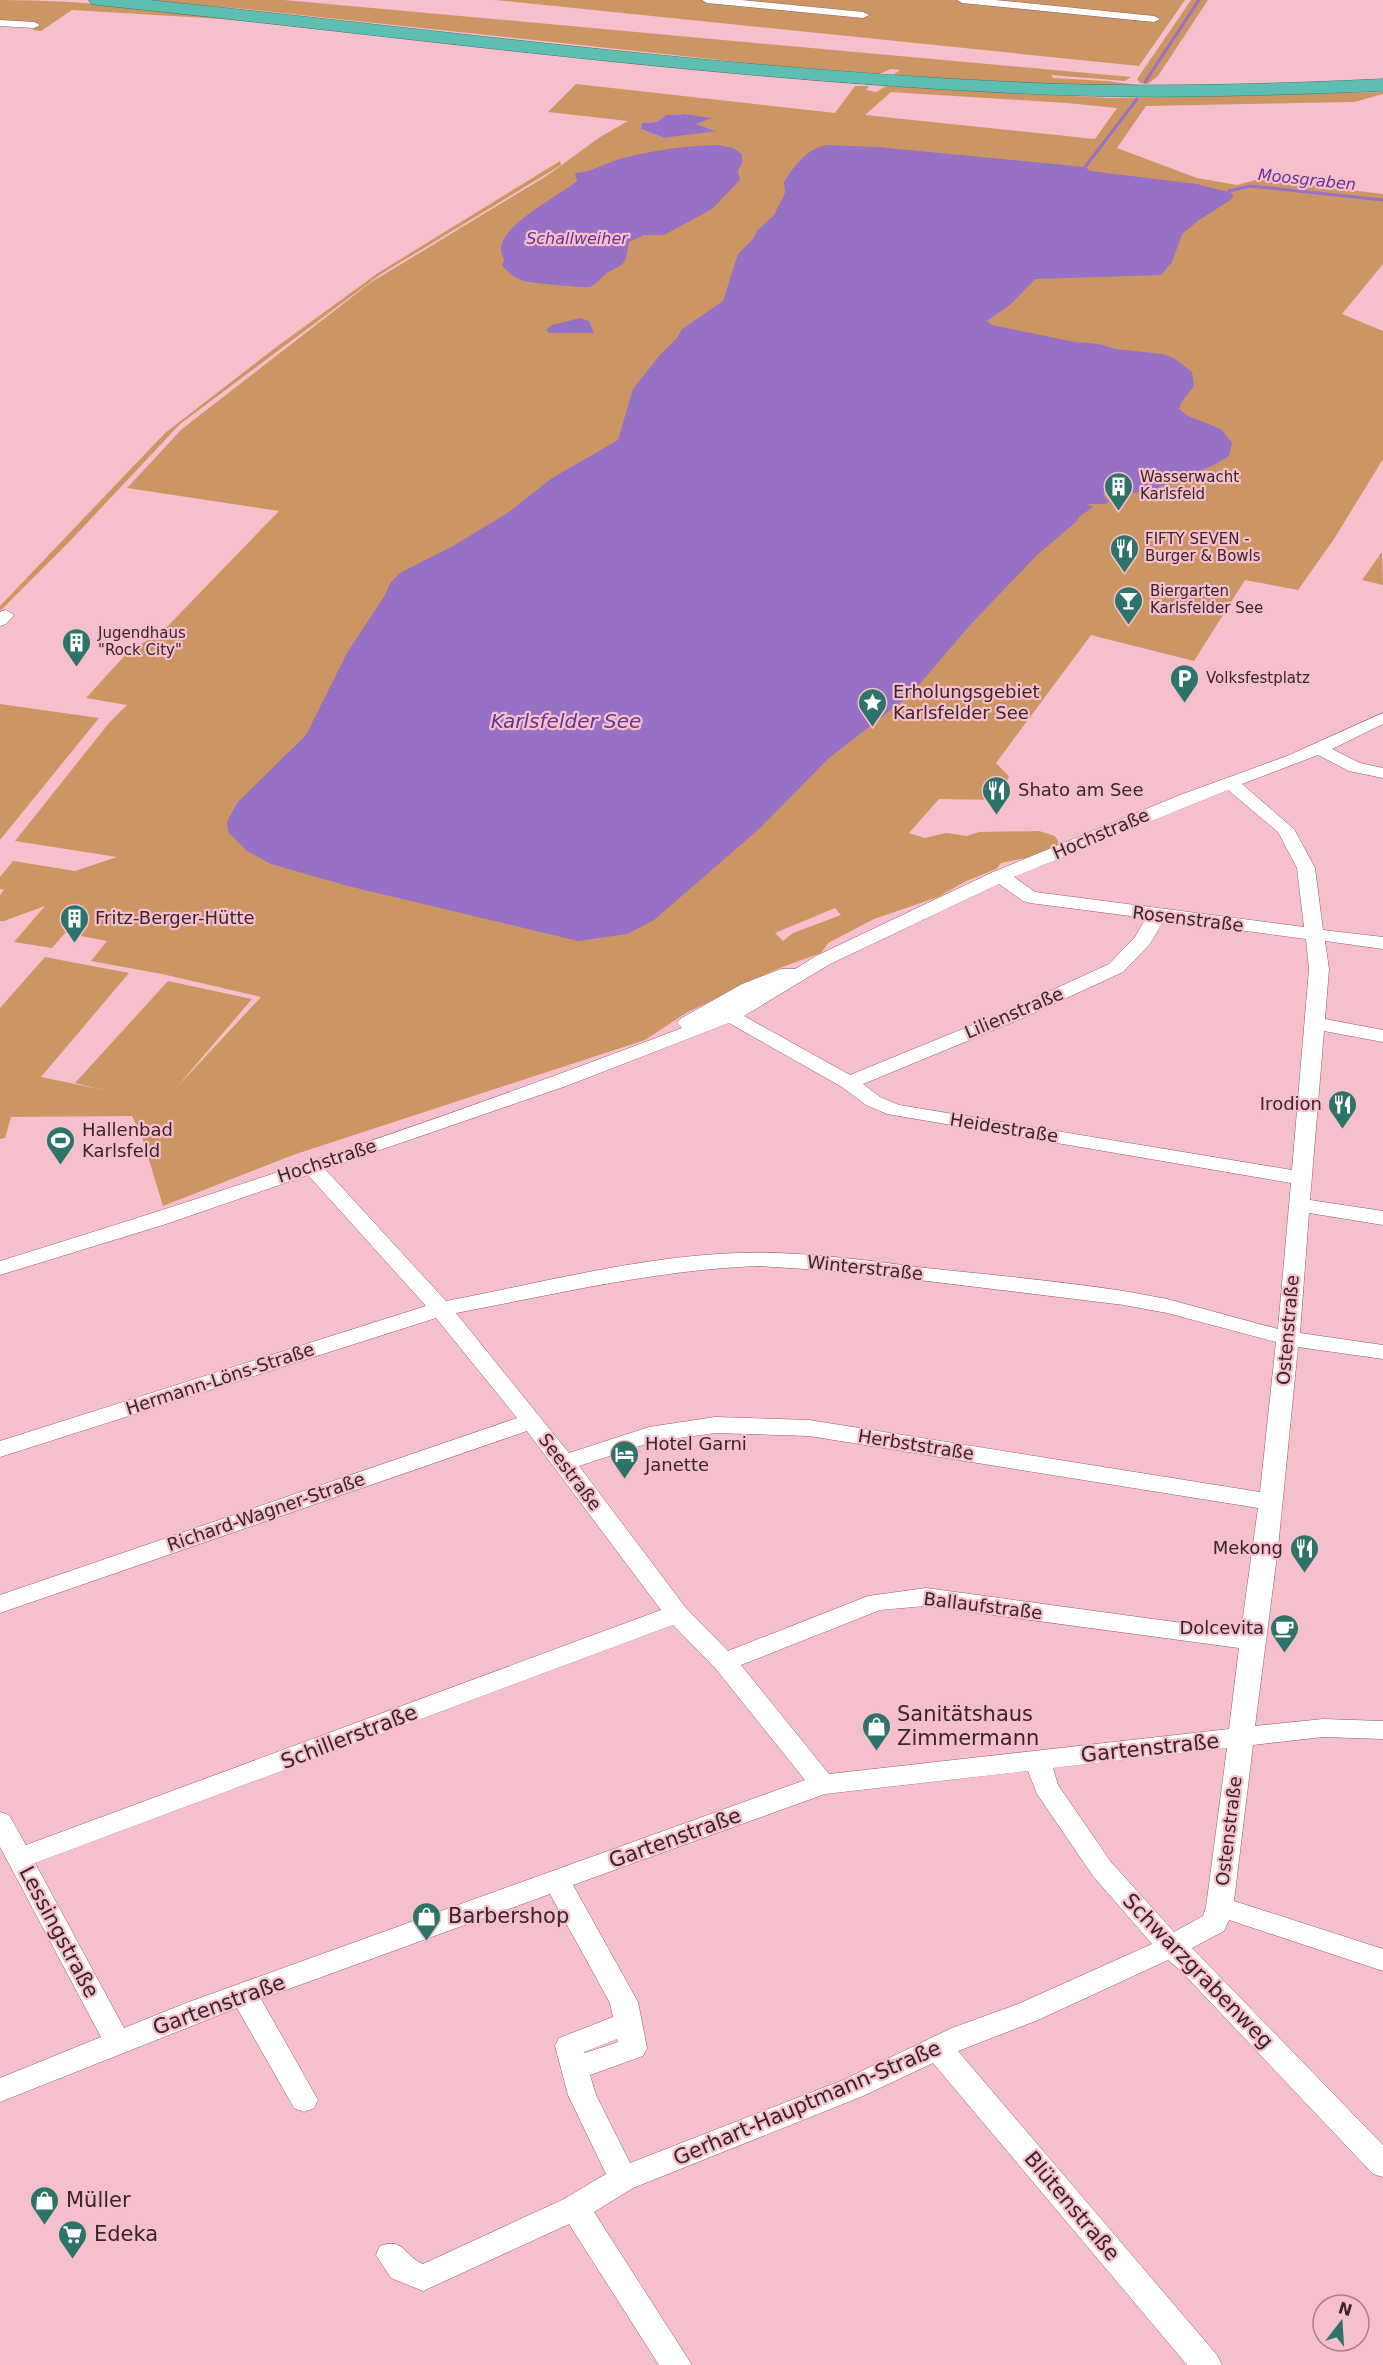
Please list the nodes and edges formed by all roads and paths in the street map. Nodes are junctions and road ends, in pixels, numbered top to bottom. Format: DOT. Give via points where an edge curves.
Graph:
graph roads {
  1 [pos="98,0"];
  2 [pos="707,0"];
  3 [pos="962,0"];
  4 [pos="863,15"];
  5 [pos="1154,19"];
  6 [pos="0,23"];
  7 [pos="33,25"];
  8 [pos="1383,86"];
  9 [pos="1383,718"];
  10 [pos="1317,748"];
  11 [pos="1383,773"];
  12 [pos="1230,783"];
  13 [pos="1000,876"];
  14 [pos="1156,915"];
  15 [pos="1317,936"];
  16 [pos="1383,943"];
  17 [pos="823,960"];
  18 [pos="730,1016"];
  19 [pos="1315,1023"];
  20 [pos="1383,1036"];
  21 [pos="651,1046"];
  22 [pos="849,1083"];
  23 [pos="311,1166"];
  24 [pos="1301,1178"];
  25 [pos="1299,1205"];
  26 [pos="1383,1218"];
  27 [pos="0,1268"];
  28 [pos="441,1309"];
  29 [pos="1288,1338"];
  30 [pos="1383,1352"];
  31 [pos="532,1421"];
  32 [pos="0,1449"];
  33 [pos="564,1464"];
  34 [pos="1271,1502"];
  35 [pos="0,1604"];
  36 [pos="677,1614"];
  37 [pos="1252,1641"];
  38 [pos="724,1662"];
  39 [pos="1383,1730"];
  40 [pos="1241,1738"];
  41 [pos="1038,1760"];
  42 [pos="823,1784"];
  43 [pos="0,1822"];
  44 [pos="20,1858"];
  45 [pos="556,1880"];
  46 [pos="1220,1907"];
  47 [pos="1171,1947"];
  48 [pos="1383,1960"];
  49 [pos="244,1995"];
  50 [pos="118,2043"];
  51 [pos="938,2048"];
  52 [pos="0,2090"];
  53 [pos="304,2100"];
  54 [pos="1383,2164"];
  55 [pos="623,2179"];
  56 [pos="575,2208"];
  57 [pos="391,2255"];
  58 [pos="676,2365"];
  59 [pos="1206,2365"];
  1 -- 8 [label="highway" via="934,85 1136,92"];
  2 -- 4 [label="street"];
  3 -- 5 [label="street"];
  6 -- 7 [label="street"];
  9 -- 10 [label="street, Hochstraße"];
  10 -- 11 [label="street" via="1355,767"];
  10 -- 12 [label="street, Hochstraße"];
  12 -- 13 [label="street, Hochstraße"];
  12 -- 15 [label="street, Ostenstraße" via="1286,829 1306,868"];
  13 -- 14 [label="street, Rosenstraße" via="1030,897"];
  13 -- 17 [label="street, Hochstraße"];
  14 -- 15 [label="street, Rosenstraße"];
  14 -- 22 [label="street, Lilienstraße" via="1143,940 1116,968"];
  15 -- 16 [label="street, Rosenstraße"];
  15 -- 19 [label="street, Ostenstraße"];
  17 -- 18 [label="street, Hochstraße"];
  17 -- 21 [label="street, Hochstraße" via="762,982 710,1008"];
  18 -- 21 [label="street, Hochstraße"];
  18 -- 22 [label="street, Heidestraße"];
  19 -- 20 [label="street"];
  19 -- 24 [label="street, Ostenstraße"];
  21 -- 23 [label="street, Hochstraße" via="562,1081"];
  22 -- 24 [label="street, Heidestraße" via="873,1101 894,1110"];
  23 -- 27 [label="street, Hochstraße"];
  23 -- 28 [label="street, Seestraße"];
  24 -- 25 [label="street, Ostenstraße"];
  25 -- 26 [label="street"];
  25 -- 29 [label="street, Ostenstraße"];
  28 -- 29 [label="street, Winterstraße" via="643,1269 758,1259 859,1267 1147,1302"];
  28 -- 31 [label="street, Seestraße"];
  28 -- 32 [label="street, Hermann-Löns-Straße"];
  29 -- 30 [label="street, Winterstraße"];
  29 -- 34 [label="street, Ostenstraße"];
  31 -- 33 [label="street, Seestraße"];
  31 -- 35 [label="street, Richard-Wagner-Straße"];
  33 -- 34 [label="street, Herbststraße" via="649,1435 715,1425 809,1428"];
  33 -- 36 [label="street, Seestraße"];
  34 -- 37 [label="street, Ostenstraße"];
  36 -- 38 [label="street, Seestraße"];
  36 -- 44 [label="street, Schillerstraße"];
  37 -- 38 [label="street, Ballaufstraße" via="926,1597 877,1602"];
  37 -- 40 [label="street, Ostenstraße"];
  38 -- 42 [label="street, Seestraße"];
  39 -- 40 [label="street, Gartenstraße" via="1323,1728"];
  40 -- 41 [label="street, Gartenstraße"];
  40 -- 46 [label="street, Ostenstraße"];
  41 -- 42 [label="street, Gartenstraße"];
  41 -- 47 [label="street, Schwarzgrabenweg" via="1046,1787 1102,1869"];
  42 -- 45 [label="street, Gartenstraße"];
  43 -- 44 [label="street, Lessingstraße"];
  44 -- 50 [label="street, Lessingstraße"];
  45 -- 49 [label="street, Gartenstraße"];
  45 -- 55 [label="street" via="624,2002 628,2023 569,2046 582,2095"];
  46 -- 47 [label="street, Gerhart-Hauptmann-Straße" via="1214,1923"];
  46 -- 48 [label="street"];
  47 -- 51 [label="street, Gerhart-Hauptmann-Straße"];
  47 -- 54 [label="street, Schwarzgrabenweg" via="1190,1962"];
  49 -- 50 [label="street, Gartenstraße"];
  49 -- 53 [label="street"];
  50 -- 52 [label="street, Gartenstraße"];
  51 -- 55 [label="street, Gerhart-Hauptmann-Straße" via="853,2088"];
  51 -- 59 [label="street, Blütenstraße"];
  55 -- 56 [label="street, Gerhart-Hauptmann-Straße"];
  56 -- 57 [label="street, Gerhart-Hauptmann-Straße" via="423,2278 402,2269"];
  56 -- 58 [label="street"];
}
